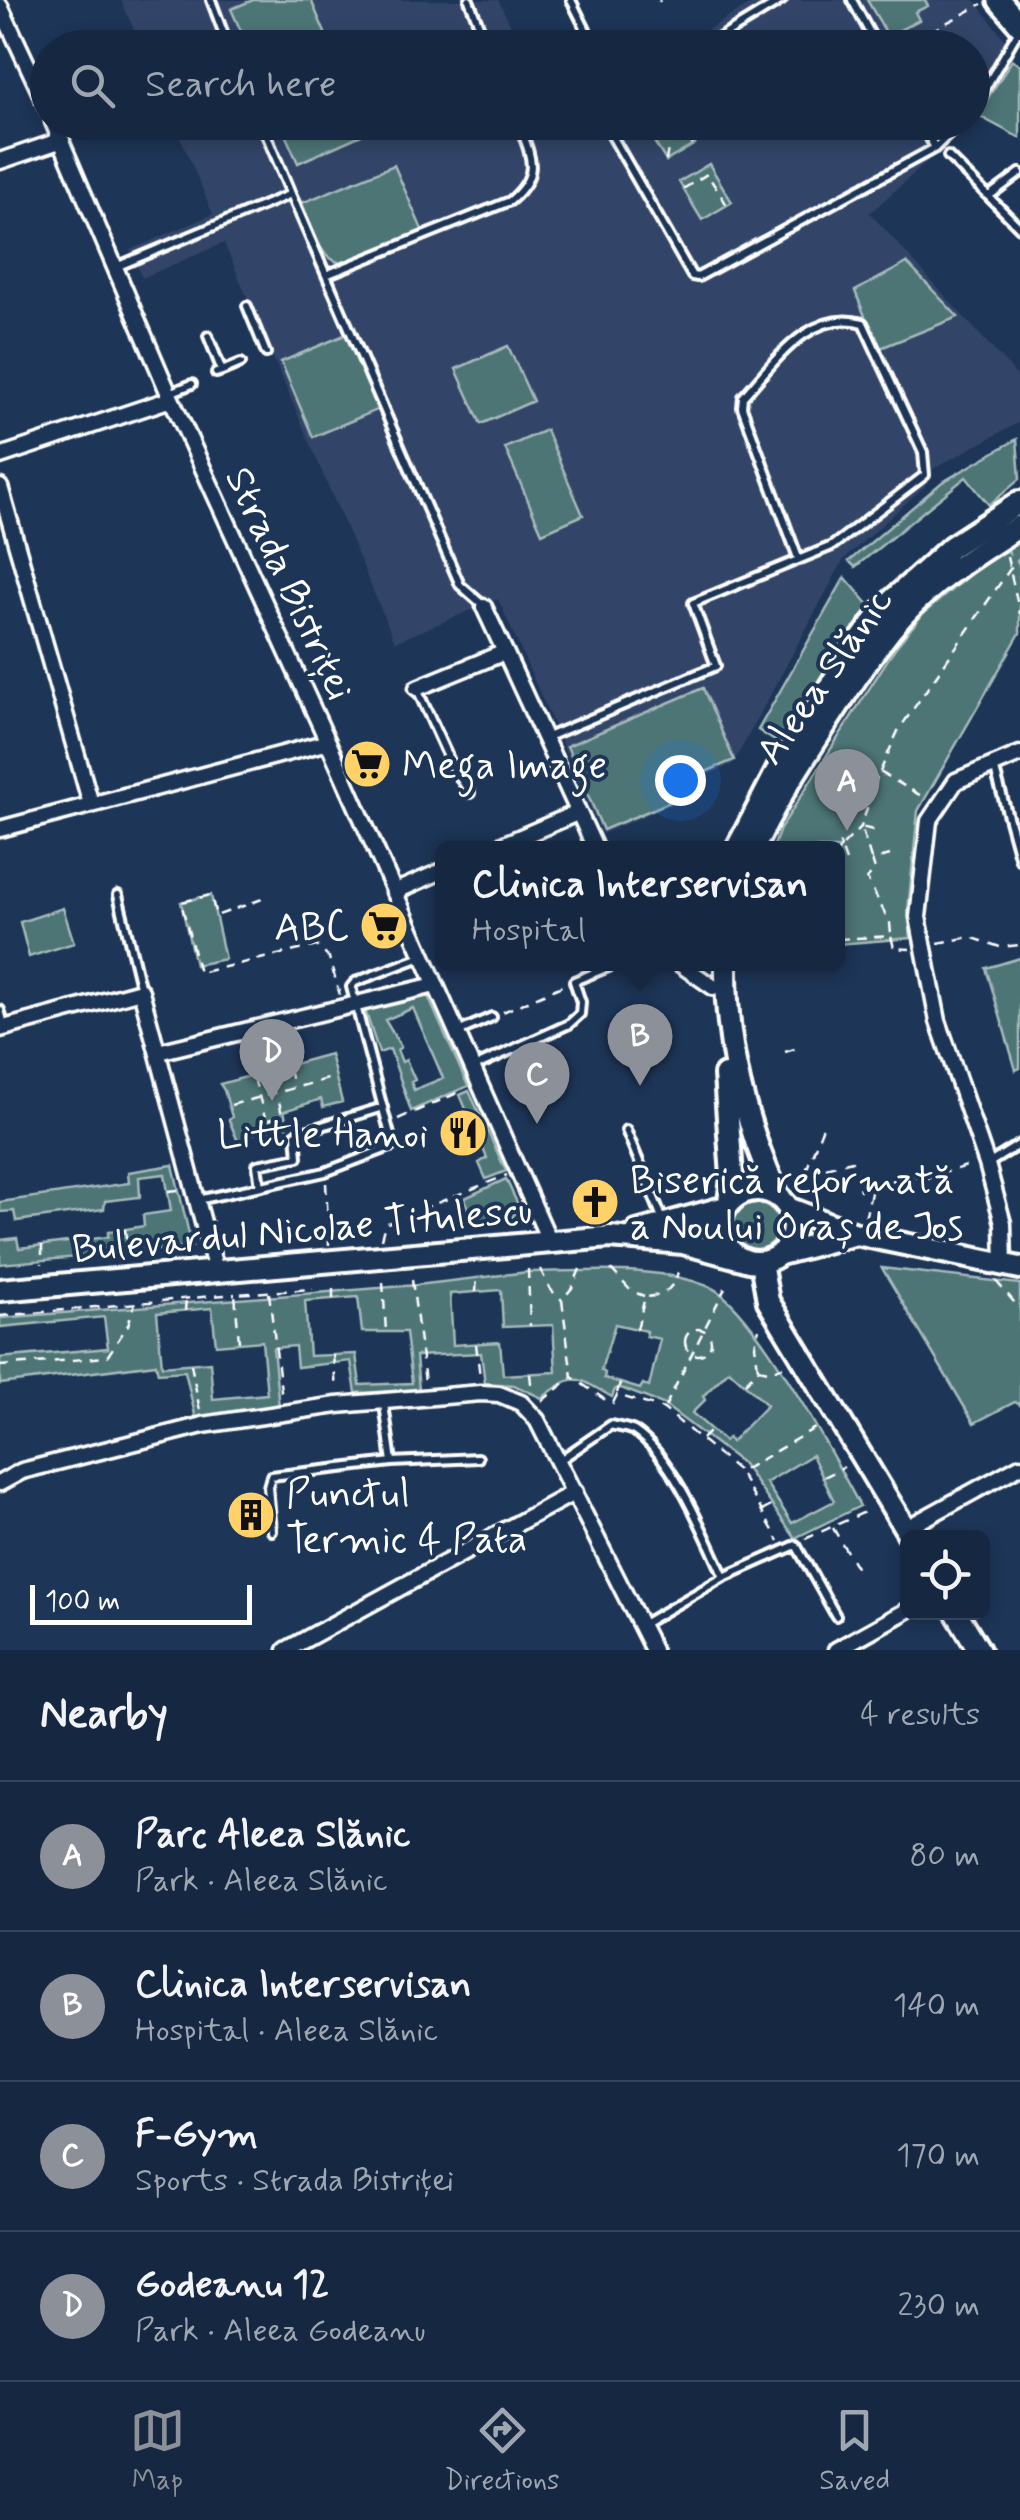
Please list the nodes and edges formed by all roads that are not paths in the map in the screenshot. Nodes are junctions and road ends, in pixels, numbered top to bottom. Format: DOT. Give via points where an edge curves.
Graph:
graph roads {
  1 [pos="211,0"];
  2 [pos="468,0"];
  3 [pos="571,0"];
  4 [pos="782,0"];
  5 [pos="852,0"];
  6 [pos="992,1"];
  7 [pos="0,6"];
  8 [pos="1020,27"];
  9 [pos="222,30"];
  10 [pos="480,30"];
  11 [pos="586,30"];
  12 [pos="733,30"];
  13 [pos="868,30"];
  14 [pos="30,71"];
  15 [pos="990,79"];
  16 [pos="62,140"];
  17 [pos="268,140"];
  18 [pos="525,140"];
  19 [pos="614,140"];
  20 [pos="931,140"];
  21 [pos="943,140"];
  22 [pos="935,148"];
  23 [pos="948,156"];
  24 [pos="0,161"];
  25 [pos="1020,173"];
  26 [pos="291,194"];
  27 [pos="989,196"];
  28 [pos="1020,228"];
  29 [pos="114,268"];
  30 [pos="326,275"];
  31 [pos="247,306"];
  32 [pos="208,336"];
  33 [pos="266,353"];
  34 [pos="241,363"];
  35 [pos="192,384"];
  36 [pos="170,397"];
  37 [pos="0,456"];
  38 [pos="0,487"];
  39 [pos="1020,502"];
  40 [pos="1020,526"];
  41 [pos="798,558"];
  42 [pos="484,607"];
  43 [pos="504,652"];
  44 [pos="416,688"];
  45 [pos="544,738"];
  46 [pos="328,742"];
  47 [pos="1020,754"];
  48 [pos="994,766"];
  49 [pos="470,793"];
  50 [pos="92,804"];
  51 [pos="578,813"];
  52 [pos="0,829"];
  53 [pos="512,841"];
  54 [pos="592,841"];
  55 [pos="741,841"];
  56 [pos="758,841"];
  57 [pos="1020,860"];
  58 [pos="435,874"];
  59 [pos="394,892"];
  60 [pos="118,894"];
  61 [pos="422,957"];
  62 [pos="599,971"];
  63 [pos="690,971"];
  64 [pos="712,971"];
  65 [pos="726,971"];
  66 [pos="435,985"];
  67 [pos="713,987"];
  68 [pos="141,991"];
  69 [pos="349,1004"];
  70 [pos="0,1010"];
  71 [pos="492,1017"];
  72 [pos="2,1028"];
  73 [pos="456,1032"];
  74 [pos="158,1052"];
  75 [pos="472,1068"];
  76 [pos="383,1107"];
  77 [pos="626,1130"];
  78 [pos="1020,1144"];
  79 [pos="986,1163"];
  80 [pos="260,1186"];
  81 [pos="198,1200"];
  82 [pos="783,1203"];
  83 [pos="728,1205"];
  84 [pos="665,1226"];
  85 [pos="860,1228"];
  86 [pos="610,1237"];
  87 [pos="549,1240"];
  88 [pos="760,1258"];
  89 [pos="1005,1270"];
  90 [pos="216,1271"];
  91 [pos="0,1290"];
  92 [pos="384,1400"];
  93 [pos="478,1458"];
  94 [pos="559,1461"];
  95 [pos="392,1462"];
  96 [pos="1020,1466"];
  97 [pos="0,1483"];
  98 [pos="575,1492"];
  99 [pos="906,1530"];
  100 [pos="913,1530"];
  101 [pos="272,1531"];
  102 [pos="724,1578"];
  103 [pos="900,1614"];
  104 [pos="836,1616"];
  105 [pos="961,1620"];
  106 [pos="640,1626"];
  107 [pos="286,1650"];
  108 [pos="653,1650"];
  109 [pos="836,1650"];
  110 [pos="979,1650"];
  1 -- 9 [label="lane"];
  2 -- 10 [label="lane"];
  3 -- 11 [label="lane"];
  4 -- 12 [label="lane"];
  5 -- 13 [label="lane"];
  6 -- 8 [label="main road"];
  7 -- 14 [label="street"];
  8 -- 15 [label="lane"];
  16 -- 24 [label="street"];
  16 -- 29 [label="street, Strada Bistriței"];
  17 -- 26 [label="lane"];
  18 -- 30 [label="lane" via="532,172 510,201"];
  19 -- 22 [label="lane" via="698,277"];
  20 -- 22 [label="lane"];
  21 -- 22 [label="lane"];
  23 -- 27 [label="lane"];
  25 -- 27 [label="lane"];
  26 -- 29 [label="lane"];
  26 -- 30 [label="lane"];
  27 -- 28 [label="lane"];
  29 -- 36 [label="street, Strada Bistriței"];
  30 -- 42 [label="lane" via="460,585"];
  31 -- 33 [label="lane"];
  32 -- 34 [label="lane" via="219,372"];
  35 -- 36 [label="lane"];
  36 -- 37 [label="street"];
  36 -- 46 [label="street, Strada Bistriței"];
  38 -- 50 [label="street"];
  39 -- 55 [label="main road, Aleea Slănic" via="951,547 887,605 779,766"];
  40 -- 56 [label="main road, Aleea Slănic" via="959,566 895,625 789,781"];
  41 -- 41 [label="lane" via="832,546 925,475 923,452 863,323 843,317 799,334 743,397"];
  41 -- 45 [label="lane" via="693,603 716,666"];
  42 -- 43 [label="street"];
  43 -- 44 [label="street"];
  43 -- 45 [label="street"];
  44 -- 49 [label="lane"];
  45 -- 51 [label="street"];
  46 -- 50 [label="street"];
  46 -- 59 [label="street, Strada Bistriței"];
  47 -- 48 [label="street"];
  48 -- 57 [label="lane"];
  48 -- 79 [label="street" via="956,780 930,821 918,917 938,1020"];
  50 -- 52 [label="street"];
  51 -- 53 [label="street"];
  51 -- 54 [label="street"];
  58 -- 59 [label="street"];
  59 -- 61 [label="street, Strada Bistriței"];
  60 -- 68 [label="lane"];
  61 -- 66 [label="street, Strada Bistriței"];
  61 -- 69 [label="lane" via="355,982"];
  62 -- 75 [label="lane" via="574,981 580,1014 569,1024"];
  63 -- 67 [label="street"];
  64 -- 67 [label="main road"];
  65 -- 82 [label="main road" via="743,1100"];
  66 -- 69 [label="street"];
  66 -- 73 [label="street, Strada Bistriței"];
  67 -- 83 [label="main road" via="729,1103"];
  68 -- 72 [label="street"];
  68 -- 74 [label="street"];
  69 -- 74 [label="street"];
  69 -- 76 [label="lane"];
  70 -- 72 [label="lane"];
  71 -- 73 [label="lane"];
  73 -- 75 [label="street, Strada Bistriței"];
  74 -- 81 [label="street"];
  75 -- 87 [label="street, Strada Bistriței"];
  76 -- 80 [label="lane" via="296,1134 298,1157 256,1166"];
  76 -- 80 [label="lane" via="393,1146 325,1172"];
  77 -- 84 [label="lane"];
  78 -- 79 [label="lane"];
  79 -- 89 [label="street" via="1003,1223"];
  80 -- 81 [label="lane"];
  81 -- 90 [label="street"];
  82 -- 83 [label="main road" via="751,1191"];
  82 -- 85 [label="main road"];
  82 -- 88 [label="main road" via="791,1237"];
  83 -- 84 [label="main road, Bulevardul Nicolae Titulescu"];
  83 -- 88 [label="main road" via="721,1233 730,1250"];
  84 -- 86 [label="main road, Bulevardul Nicolae Titulescu"];
  85 -- 88 [label="main road"];
  85 -- 89 [label="main road"];
  86 -- 87 [label="main road, Bulevardul Nicolae Titulescu"];
  86 -- 88 [label="main road, Bulevardul Nicolae Titulescu" via="682,1242"];
  87 -- 90 [label="main road, Bulevardul Nicolae Titulescu"];
  88 -- 99 [label="main road" via="768,1301"];
  90 -- 91 [label="main road, Bulevardul Nicolae Titulescu"];
  92 -- 94 [label="street" via="481,1393 512,1399 531,1410"];
  92 -- 95 [label="lane"];
  92 -- 97 [label="street" via="203,1425 22,1471"];
  93 -- 95 [label="lane"];
  94 -- 98 [label="street"];
  94 -- 102 [label="lane" via="611,1425 632,1430 656,1452 694,1512"];
  95 -- 101 [label="lane" via="270,1476"];
  96 -- 100 [label="street"];
  98 -- 106 [label="street"];
  98 -- 107 [label="street"];
  102 -- 104 [label="lane" via="796,1545"];
  102 -- 106 [label="lane"];
  103 -- 109 [label="street"];
  105 -- 110 [label="main road"];
  106 -- 108 [label="street"];
}
